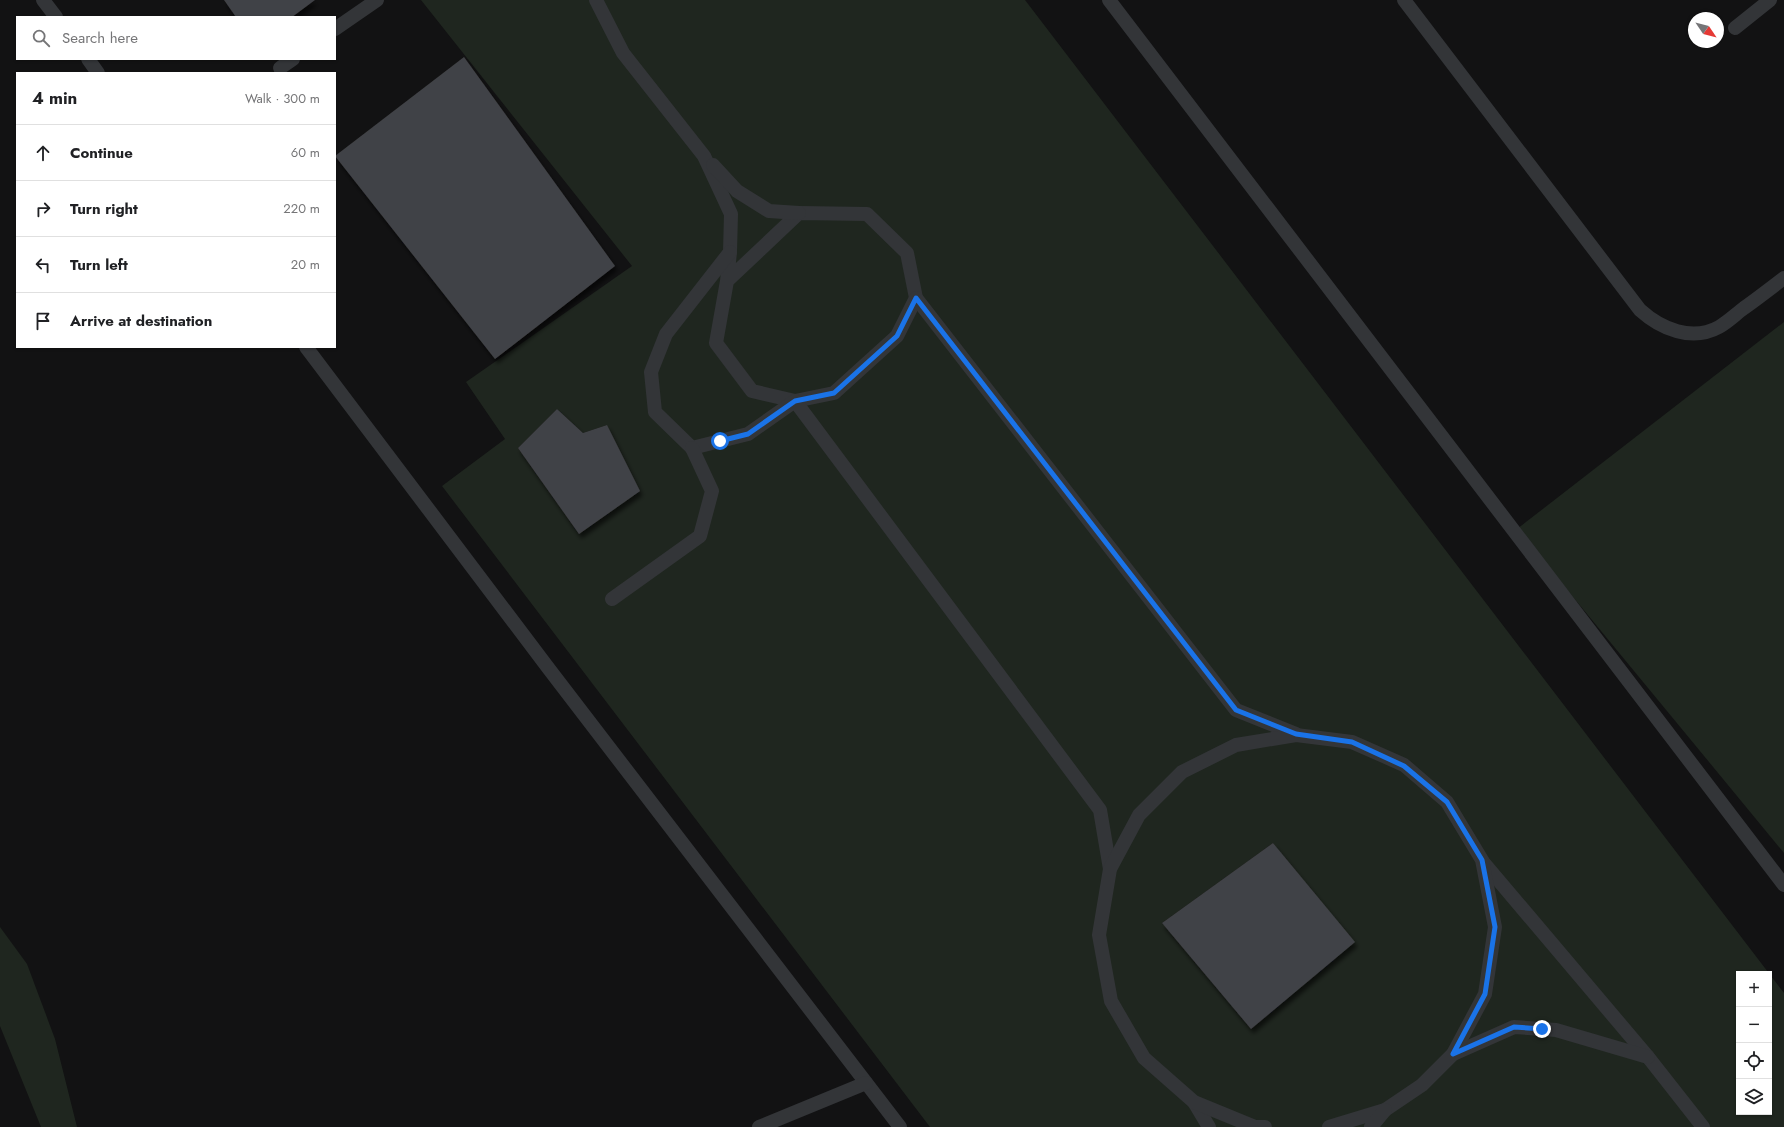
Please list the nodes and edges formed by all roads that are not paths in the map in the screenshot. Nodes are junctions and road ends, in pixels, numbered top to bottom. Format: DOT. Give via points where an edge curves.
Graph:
graph roads {
  1 [pos="43,0"];
  2 [pos="377,0"];
  3 [pos="596,0"];
  4 [pos="1109,0"];
  5 [pos="1404,0"];
  6 [pos="1770,0"];
  7 [pos="55,16"];
  8 [pos="336,28"];
  9 [pos="1734,28"];
  10 [pos="89,60"];
  11 [pos="292,60"];
  12 [pos="280,68"];
  13 [pos="97,72"];
  14 [pos="704,156"];
  15 [pos="799,213"];
  16 [pos="730,252"];
  17 [pos="1784,278"];
  18 [pos="727,281"];
  19 [pos="916,298"];
  20 [pos="307,348"];
  21 [pos="795,401"];
  22 [pos="692,448"];
  23 [pos="612,599"];
  24 [pos="1296,734"];
  25 [pos="1482,860"];
  26 [pos="1110,869"];
  27 [pos="1784,885"];
  28 [pos="1453,1054"];
  29 [pos="1648,1057"];
  30 [pos="866,1083"];
  31 [pos="1194,1102"];
  32 [pos="1385,1110"];
  33 [pos="759,1127"];
  34 [pos="900,1127"];
  35 [pos="1209,1127"];
  36 [pos="1265,1127"];
  37 [pos="1329,1127"];
  38 [pos="1371,1127"];
  39 [pos="1703,1127"];
  1 -- 7 [label="lane"];
  2 -- 8 [label="lane"];
  3 -- 14 [label="lane" via="623,54"];
  4 -- 27 [label="lane"];
  5 -- 17 [label="lane" via="1640,310 1651,320 1678,332 1706,332 1719,327"];
  6 -- 9 [label="lane"];
  10 -- 13 [label="lane"];
  11 -- 12 [label="lane"];
  14 -- 15 [label="lane" via="737,191 769,211"];
  14 -- 16 [label="lane" via="731,214"];
  15 -- 18 [label="lane"];
  15 -- 19 [label="lane" via="867,214 907,253"];
  16 -- 18 [label="lane"];
  16 -- 22 [label="lane" via="666,334 651,372 655,412"];
  18 -- 21 [label="lane" via="716,343 752,391"];
  19 -- 21 [label="lane" via="897,336 834,393"];
  19 -- 24 [label="lane" via="1236,710"];
  20 -- 30 [label="lane"];
  21 -- 22 [label="lane" via="748,434"];
  21 -- 26 [label="lane" via="1100,810"];
  22 -- 23 [label="lane" via="712,491 700,536"];
  24 -- 25 [label="lane" via="1352,742 1404,766 1447,802"];
  24 -- 26 [label="lane" via="1236,745 1182,772 1139,815"];
  25 -- 28 [label="lane" via="1495,927 1485,994"];
  25 -- 29 [label="lane"];
  26 -- 31 [label="lane" via="1099,935 1111,1001 1144,1058"];
  28 -- 29 [label="lane" via="1514,1027 1556,1030"];
  28 -- 32 [label="lane" via="1422,1085"];
  29 -- 39 [label="lane"];
  30 -- 33 [label="lane"];
  30 -- 34 [label="lane"];
  31 -- 35 [label="lane"];
  31 -- 36 [label="lane" via="1255,1127"];
  32 -- 37 [label="lane"];
  32 -- 38 [label="lane"];
}
